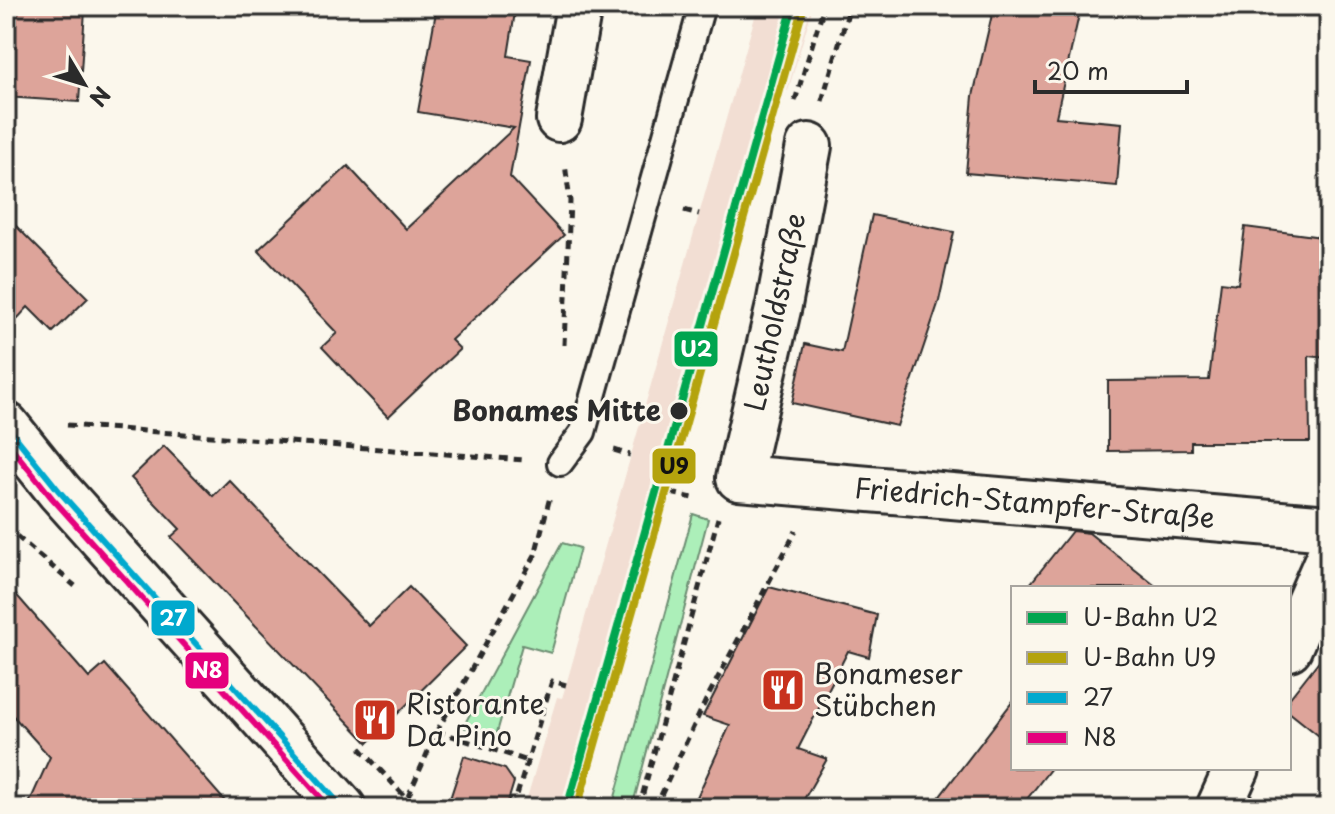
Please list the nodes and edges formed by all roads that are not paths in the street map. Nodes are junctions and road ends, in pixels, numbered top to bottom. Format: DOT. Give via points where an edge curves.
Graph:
graph roads {
  1 [pos="579,6"];
  2 [pos="702,6"];
  3 [pos="559,119"];
  4 [pos="809,146"];
  5 [pos="6,425"];
  6 [pos="560,463"];
  7 [pos="6,464"];
  8 [pos="739,478"];
  9 [pos="59,491"];
  10 [pos="1329,528"];
  11 [pos="1329,556"];
  12 [pos="1291,643"];
  13 [pos="1236,770"];
  14 [pos="343,808"];
  15 [pos="1219,808"];
  1 -- 3 [label="street"];
  2 -- 6 [label="lane" via="583,432"];
  4 -- 8 [label="street, Leutholdstraße"];
  5 -- 9 [label="street"];
  7 -- 9 [label="street"];
  8 -- 10 [label="street, Friedrich-Stampfer-Straße"];
  9 -- 14 [label="street"];
  11 -- 12 [label="street"];
  13 -- 15 [label="street"];
}
